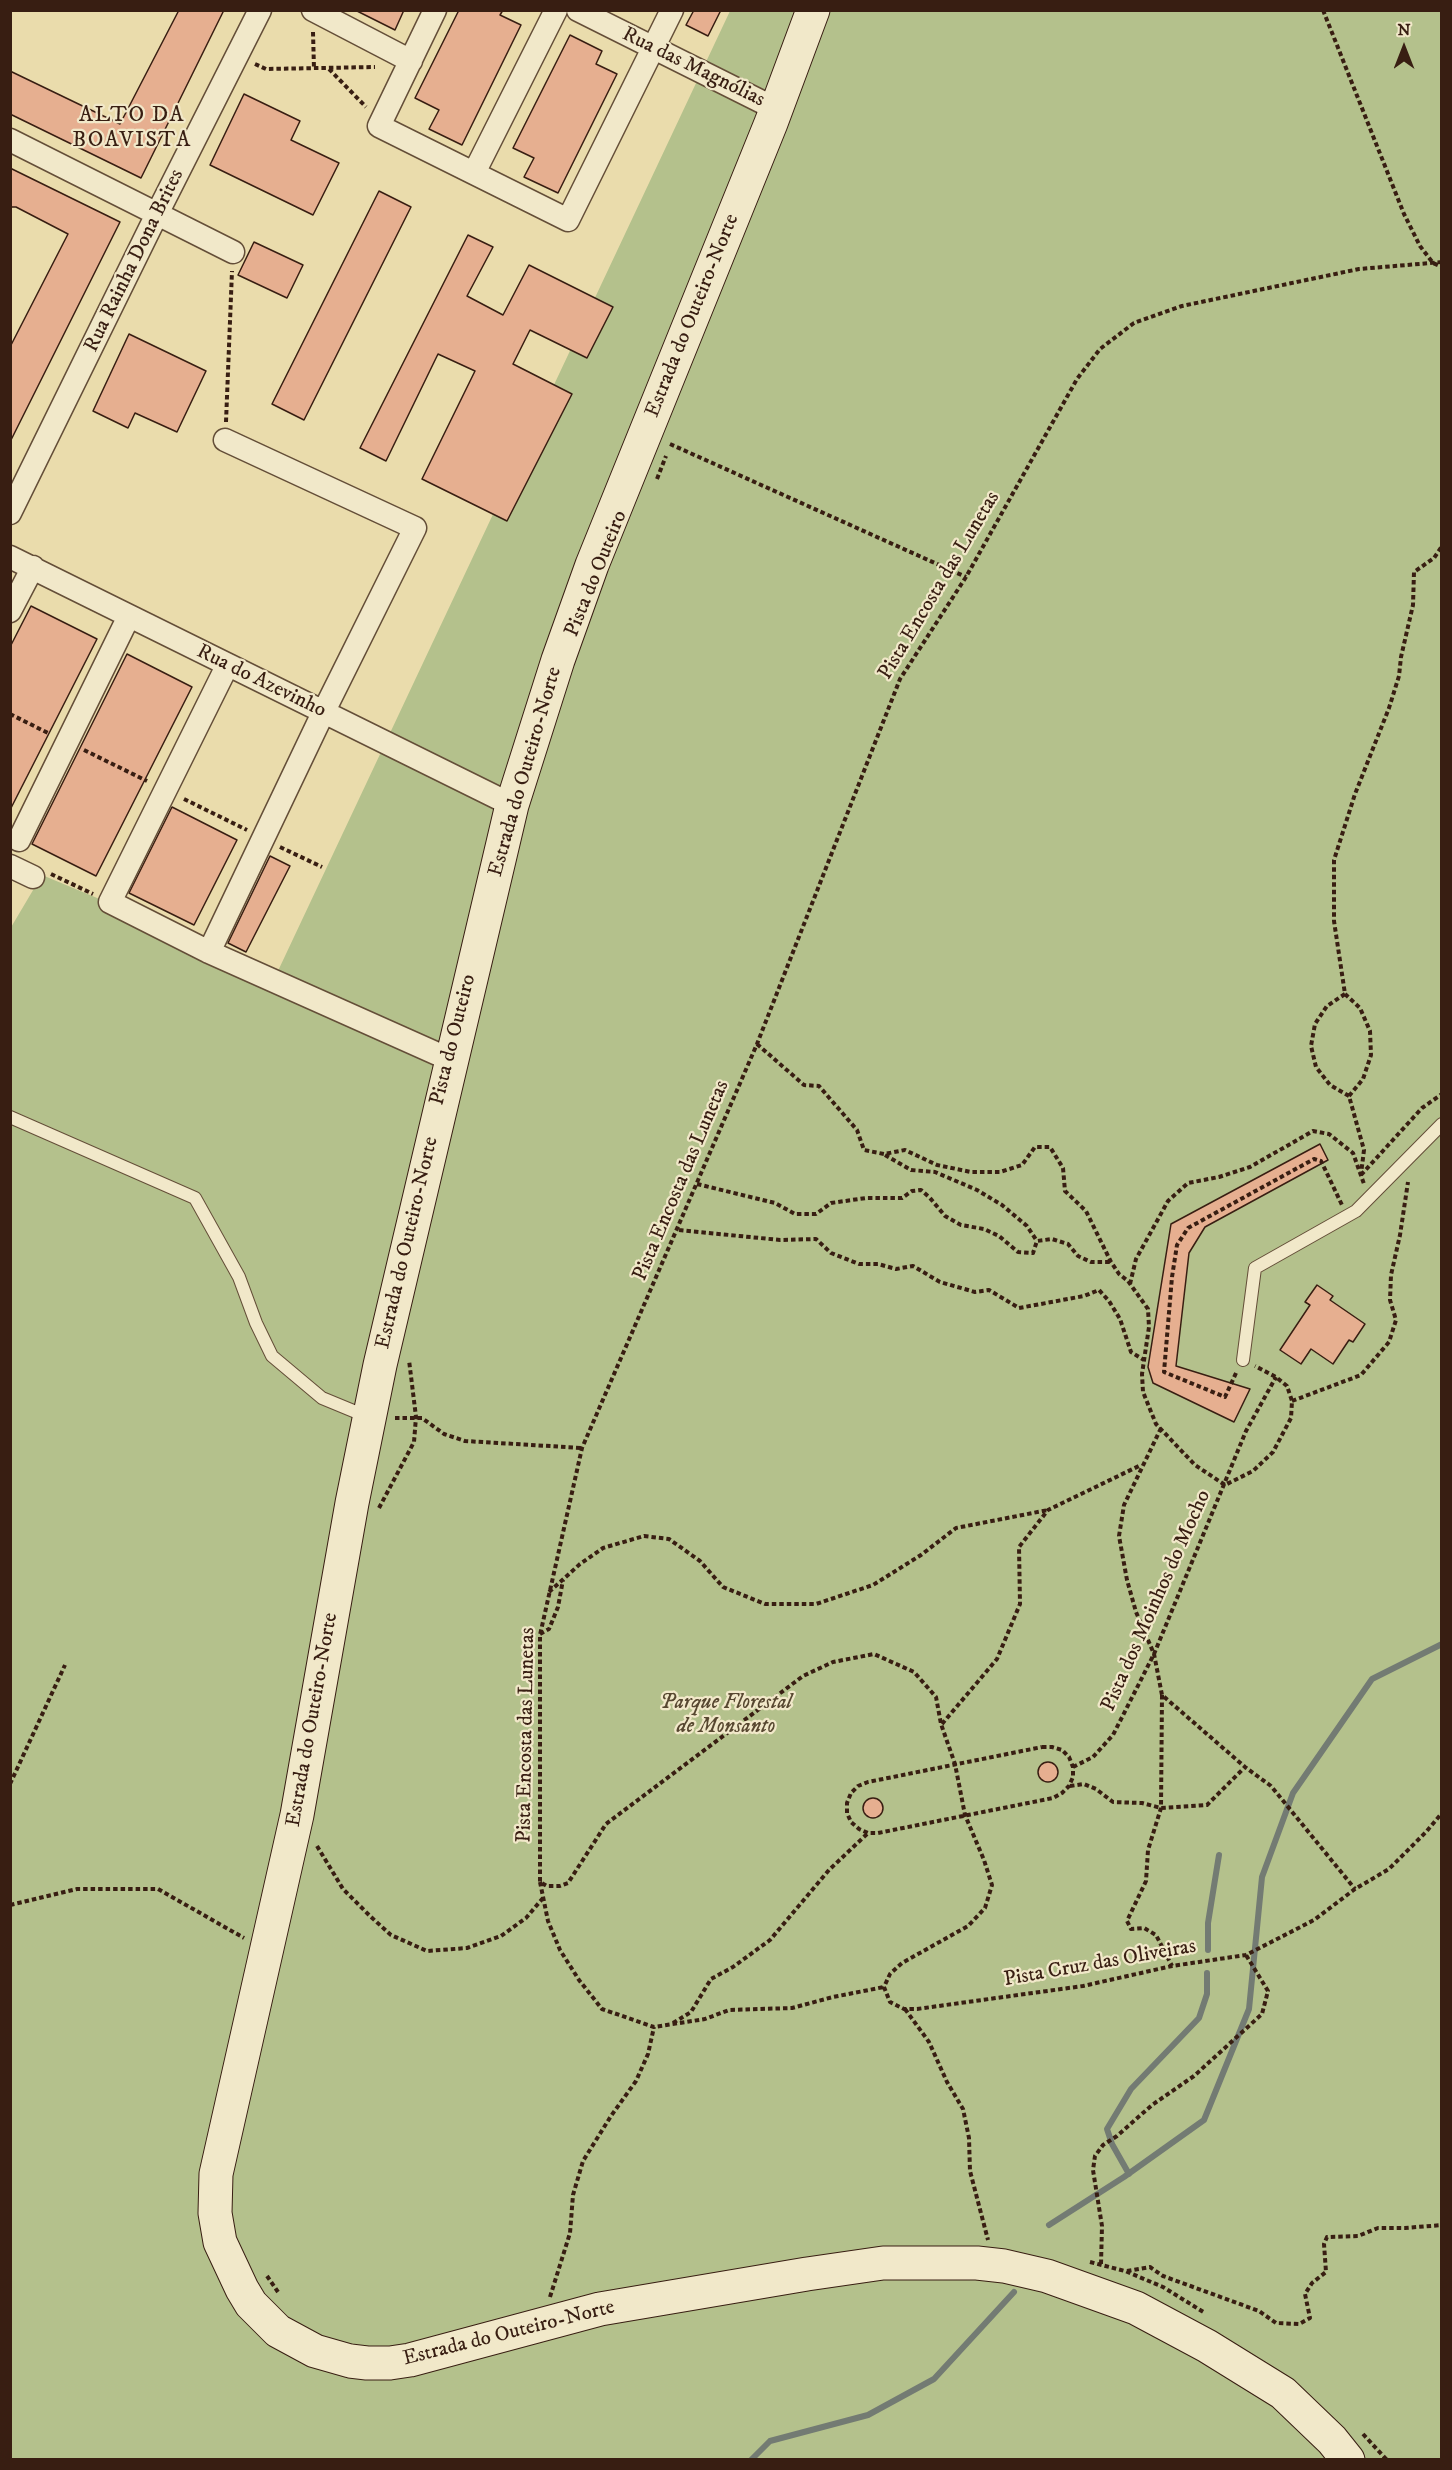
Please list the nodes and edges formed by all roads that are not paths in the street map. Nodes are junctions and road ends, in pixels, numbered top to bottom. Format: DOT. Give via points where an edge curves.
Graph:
graph roads {
  1 [pos="260,10"];
  2 [pos="435,10"];
  3 [pos="556,10"];
  4 [pos="578,10"];
  5 [pos="672,10"];
  6 [pos="813,10"];
  7 [pos="317,13"];
  8 [pos="653,48"];
  9 [pos="411,61"];
  10 [pos="776,109"];
  11 [pos="10,141"];
  12 [pos="474,173"];
  13 [pos="157,214"];
  14 [pos="233,252"];
  15 [pos="225,440"];
  16 [pos="10,513"];
  17 [pos="10,557"];
  18 [pos="33,567"];
  19 [pos="10,611"];
  20 [pos="129,616"];
  21 [pos="227,666"];
  22 [pos="323,712"];
  23 [pos="512,805"];
  24 [pos="19,840"];
  25 [pos="10,866"];
  26 [pos="33,878"];
  27 [pos="209,952"];
  28 [pos="451,1059"];
  29 [pos="10,1117"];
  30 [pos="1442,1124"];
  31 [pos="1243,1360"];
  32 [pos="369,1418"];
  33 [pos="1348,2460"];
  1 -- 13 [label="street, Rua Rainha Dona Brites"];
  2 -- 9 [label="street"];
  3 -- 12 [label="street"];
  4 -- 8 [label="street, Rua das Magnólias"];
  5 -- 8 [label="street"];
  6 -- 10 [label="street, Estrada do Outeiro-Norte"];
  7 -- 9 [label="street"];
  8 -- 10 [label="street, Rua das Magnólias"];
  8 -- 12 [label="street" via="568,220"];
  9 -- 12 [label="street" via="381,122"];
  10 -- 23 [label="street, Estrada do Outeiro-Norte" via="592,565"];
  11 -- 13 [label="street"];
  13 -- 14 [label="street"];
  13 -- 16 [label="street, Rua Rainha Dona Brites"];
  15 -- 22 [label="street" via="415,528"];
  17 -- 18 [label="street, Rua do Azevinho"];
  18 -- 19 [label="street"];
  18 -- 20 [label="street, Rua do Azevinho"];
  20 -- 21 [label="street, Rua do Azevinho"];
  20 -- 24 [label="street"];
  21 -- 22 [label="street, Rua do Azevinho"];
  21 -- 27 [label="street" via="110,902"];
  22 -- 23 [label="street, Rua do Azevinho"];
  22 -- 27 [label="street"];
  23 -- 28 [label="street, Estrada do Outeiro-Norte"];
  25 -- 26 [label="street"];
  27 -- 28 [label="street"];
  28 -- 32 [label="street, Estrada do Outeiro-Norte"];
  29 -- 32 [label="lane" via="195,1198 239,1277 272,1356 322,1398"];
  30 -- 31 [label="lane" via="1370,1199 1348,1216 1255,1268"];
  32 -- 33 [label="street, Estrada do Outeiro-Norte" via="297,1815 216,2174 215,2213 220,2242 251,2304 297,2344 350,2361 390,2363 600,2309 807,2274 883,2263 995,2265 1047,2276 1136,2308 1207,2346 1283,2393"];
}
